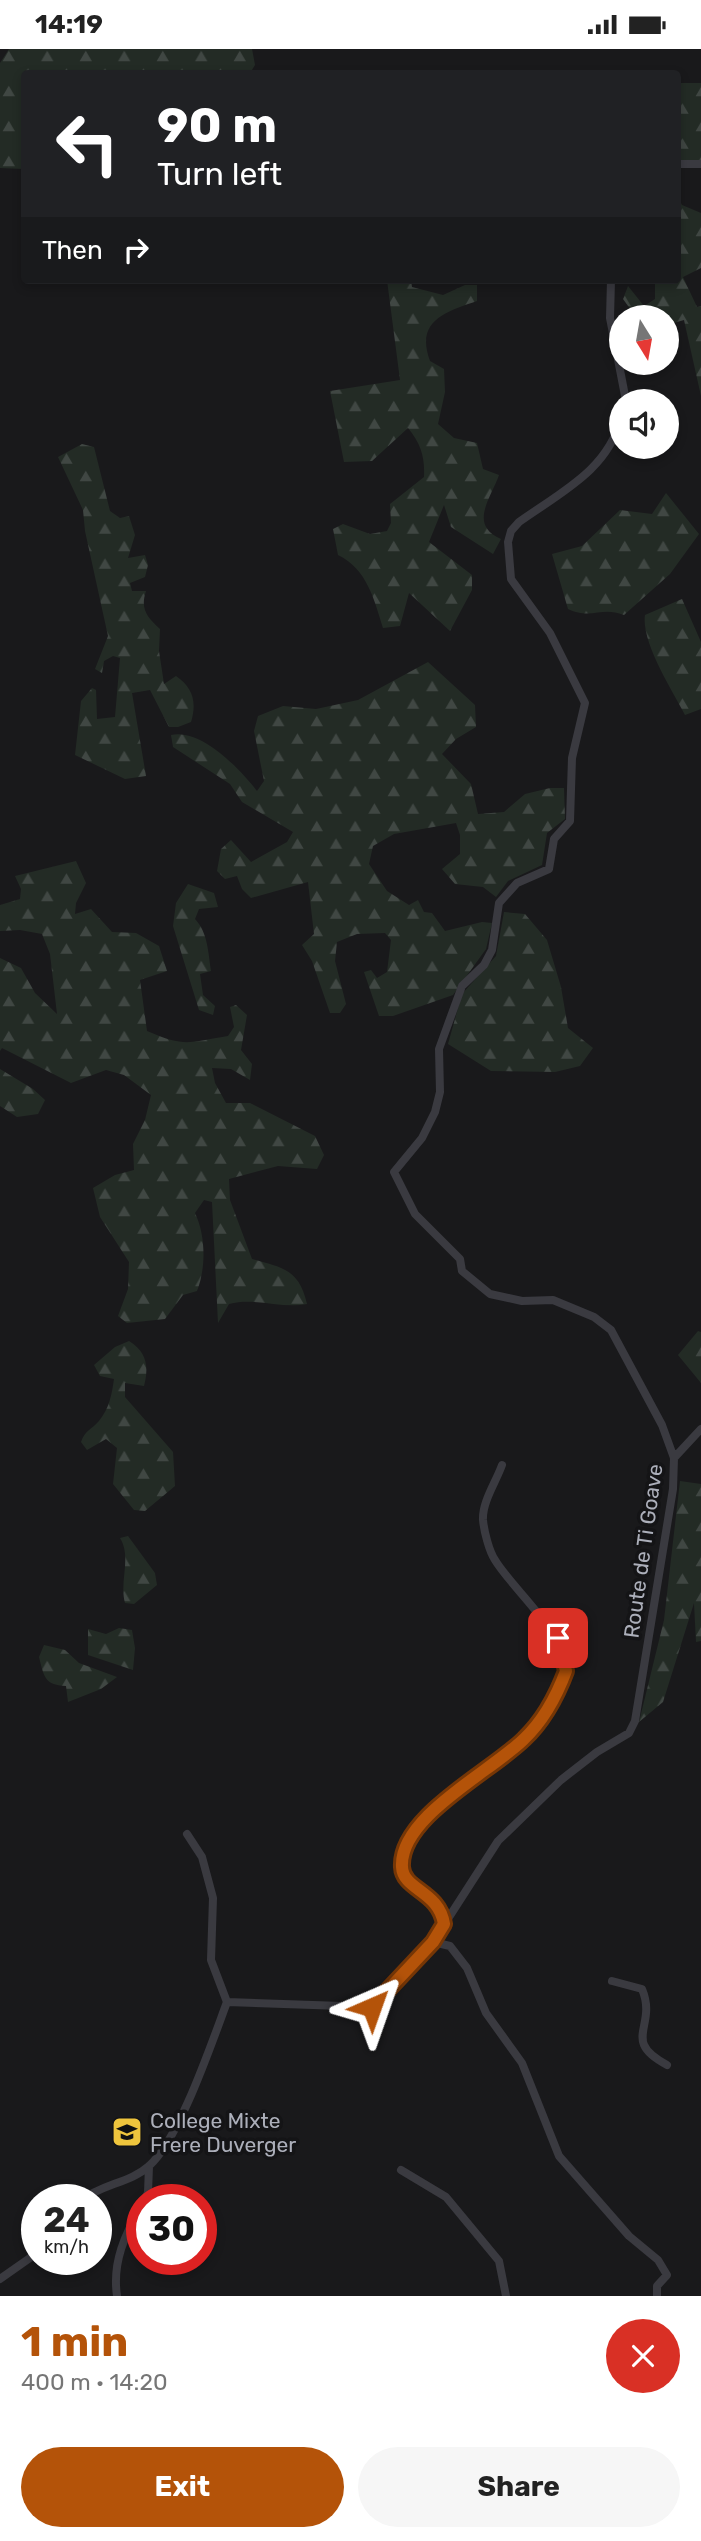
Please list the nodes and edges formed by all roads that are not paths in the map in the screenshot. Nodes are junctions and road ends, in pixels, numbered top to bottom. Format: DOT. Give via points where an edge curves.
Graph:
graph roads {
  1 [pos="681,164"];
  2 [pos="701,164"];
  3 [pos="611,284"];
  4 [pos="623,389"];
  5 [pos="609,447"];
  6 [pos="701,1429"];
  7 [pos="674,1458"];
  8 [pos="502,1465"];
  9 [pos="187,1835"];
  10 [pos="444,1924"];
  11 [pos="433,1942"];
  12 [pos="612,1981"];
  13 [pos="227,2002"];
  14 [pos="667,2065"];
  15 [pos="149,2166"];
  16 [pos="401,2170"];
  17 [pos="112,2184"];
  18 [pos="148,2184"];
  19 [pos="126,2233"];
  20 [pos="21,2264"];
  21 [pos="0,2279"];
  22 [pos="117,2296"];
  23 [pos="506,2296"];
  24 [pos="657,2296"];
  1 -- 2 [label="street"];
  3 -- 4 [label="street" via="610,319"];
  5 -- 7 [label="street, Route de Ti Goave" via="599,464 511,531 511,579 550,633 585,703 572,758 570,821 554,839 548,869 517,883 499,903 492,950 462,986 439,1049 440,1092 435,1112 394,1172 415,1214 460,1259 462,1271 490,1294 522,1301 553,1300 594,1317 611,1331 662,1425"];
  6 -- 7 [label="street"];
  7 -- 10 [label="street, Route de Ti Goave" via="673,1489 635,1721 629,1733 561,1780 498,1841"];
  8 -- 10 [label="street" via="484,1506 493,1558 558,1638 566,1671 526,1738 424,1819 411,1837 402,1870 408,1881 438,1904"];
  9 -- 13 [label="street" via="202,1857 213,1898 211,1960"];
  10 -- 11 [label="street, Route de Ti Goave"];
  11 -- 13 [label="street, Route de Ti Goave" via="372,2007"];
  11 -- 24 [label="street" via="450,1946 467,1968 486,2013 522,2063 559,2156 629,2237 658,2260 667,2275 657,2286"];
  12 -- 14 [label="street" via="642,1989 648,2014 643,2049"];
  13 -- 15 [label="street" via="169,2141"];
  15 -- 17 [label="street"];
  15 -- 18 [label="street"];
  16 -- 23 [label="street" via="446,2197 499,2261"];
  19 -- 22 [label="street" via="114,2279"];
  20 -- 21 [label="street"];
}
